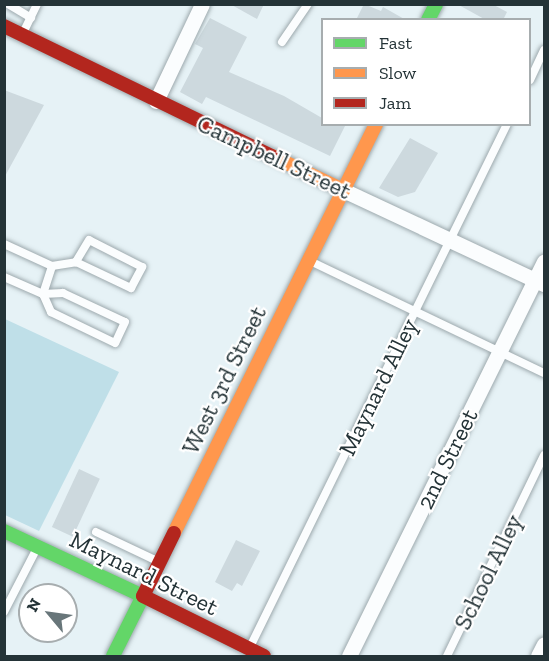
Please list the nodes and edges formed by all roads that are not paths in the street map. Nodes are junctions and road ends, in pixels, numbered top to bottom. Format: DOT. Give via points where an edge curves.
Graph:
graph roads {
  1 [pos="8,4"];
  2 [pos="37,4"];
  3 [pos="202,4"];
  4 [pos="309,4"];
  5 [pos="436,4"];
  6 [pos="30,18"];
  7 [pos="429,18"];
  8 [pos="4,26"];
  9 [pos="22,35"];
  10 [pos="282,42"];
  11 [pos="544,50"];
  12 [pos="531,78"];
  13 [pos="156,101"];
  14 [pos="375,126"];
  15 [pos="506,126"];
  16 [pos="343,190"];
  17 [pos="451,239"];
  18 [pos="4,244"];
  19 [pos="309,260"];
  20 [pos="76,262"];
  21 [pos="544,262"];
  22 [pos="52,266"];
  23 [pos="4,277"];
  24 [pos="540,282"];
  25 [pos="44,294"];
  26 [pos="415,312"];
  27 [pos="501,351"];
  28 [pos="544,373"];
  29 [pos="544,455"];
  30 [pos="4,531"];
  31 [pos="96,532"];
  32 [pos="37,546"];
  33 [pos="160,562"];
  34 [pos="143,596"];
  35 [pos="4,612"];
  36 [pos="544,644"];
  37 [pos="249,649"];
  38 [pos="113,657"];
  39 [pos="264,657"];
  40 [pos="349,657"];
  41 [pos="447,657"];
  42 [pos="538,657"];
  1 -- 6 [label="lane"];
  2 -- 6 [label="lane"];
  3 -- 13 [label="street"];
  4 -- 10 [label="lane"];
  5 -- 7 [label="main road"];
  6 -- 9 [label="lane"];
  8 -- 9 [label="main road, Campbell Street"];
  9 -- 13 [label="main road, Campbell Street"];
  11 -- 12 [label="lane"];
  13 -- 16 [label="main road, Campbell Street"];
  14 -- 16 [label="main road, West 3rd Street"];
  15 -- 17 [label="lane, Maynard Alley"];
  16 -- 17 [label="street, Campbell Street"];
  16 -- 19 [label="main road, West 3rd Street"];
  17 -- 24 [label="street, Campbell Street"];
  17 -- 26 [label="lane, Maynard Alley"];
  18 -- 22 [label="lane"];
  19 -- 26 [label="lane"];
  19 -- 33 [label="main road, West 3rd Street"];
  20 -- 20 [label="lane" via="131,288 142,267 89,240"];
  20 -- 22 [label="lane"];
  21 -- 24 [label="street, 2nd Street"];
  22 -- 25 [label="lane"];
  23 -- 25 [label="lane"];
  24 -- 27 [label="street, 2nd Street"];
  25 -- 25 [label="lane" via="63,293 124,322 116,343 51,312"];
  26 -- 27 [label="lane"];
  26 -- 37 [label="lane, Maynard Alley"];
  27 -- 28 [label="lane"];
  27 -- 40 [label="street, 2nd Street"];
  29 -- 41 [label="lane, School Alley"];
  30 -- 32 [label="main road, Maynard Street"];
  31 -- 33 [label="lane"];
  32 -- 34 [label="main road, Maynard Street"];
  32 -- 35 [label="lane"];
  33 -- 34 [label="main road, West 3rd Street"];
  34 -- 37 [label="main road, Maynard Street"];
  34 -- 38 [label="main road, West 3rd Street"];
  36 -- 42 [label="street"];
  37 -- 39 [label="main road, Maynard Street"];
}
